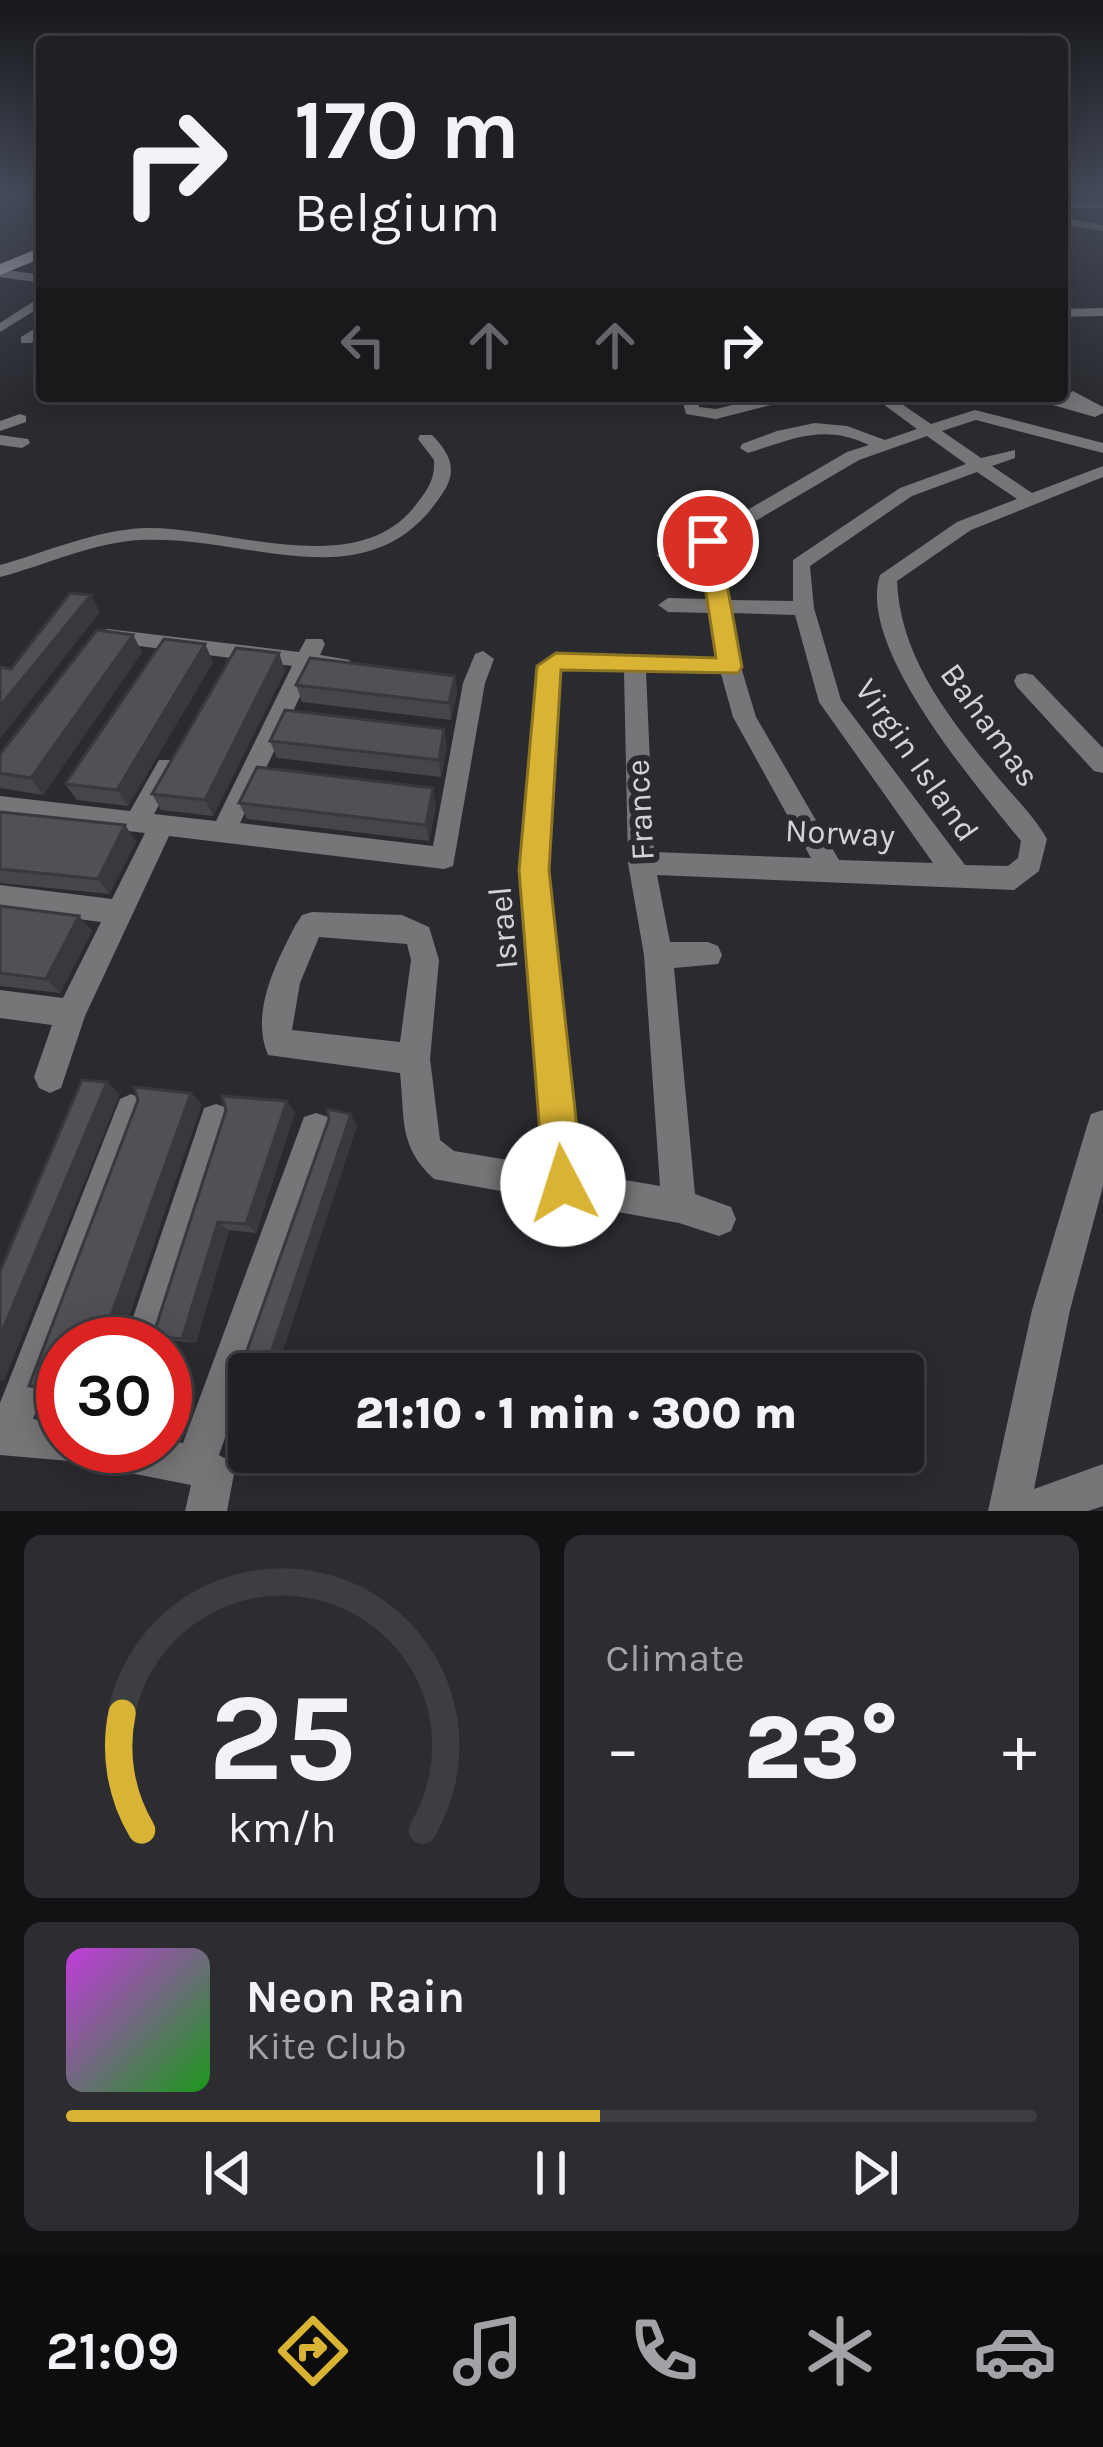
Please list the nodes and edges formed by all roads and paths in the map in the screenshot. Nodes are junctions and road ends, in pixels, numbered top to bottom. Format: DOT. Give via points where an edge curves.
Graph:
graph roads {
  1 [pos="3,267"];
  2 [pos="36,277"];
  3 [pos="36,304"];
  4 [pos="1103,312"];
  5 [pos="1068,313"];
  6 [pos="1068,320"];
  7 [pos="2,328"];
  8 [pos="36,332"];
  9 [pos="1080,333"];
  10 [pos="26,340"];
  11 [pos="690,402"];
  12 [pos="764,402"];
  13 [pos="888,402"];
  14 [pos="20,418"];
  15 [pos="0,426"];
  16 [pos="926,430"];
  17 [pos="0,440"];
  18 [pos="426,440"];
  19 [pos="22,443"];
  20 [pos="882,445"];
  21 [pos="748,448"];
  22 [pos="1103,448"];
  23 [pos="1009,454"];
  24 [pos="978,465"];
  25 [pos="1103,471"];
  26 [pos="1027,498"];
  27 [pos="708,541"];
  28 [pos="666,555"];
  29 [pos="0,571"];
  30 [pos="668,605"];
  31 [pos="723,608"];
  32 [pos="804,608"];
  33 [pos="92,644"];
  34 [pos="310,652"];
  35 [pos="634,664"];
  36 [pos="730,667"];
  37 [pos="369,669"];
  38 [pos="470,674"];
  39 [pos="1025,681"];
  40 [pos="180,747"];
  41 [pos="1103,764"];
  42 [pos="0,806"];
  43 [pos="149,825"];
  44 [pos="224,831"];
  45 [pos="641,863"];
  46 [pos="1030,863"];
  47 [pos="830,868"];
  48 [pos="957,875"];
  49 [pos="0,897"];
  50 [pos="118,913"];
  51 [pos="658,955"];
  52 [pos="708,955"];
  53 [pos="0,1004"];
  54 [pos="71,1013"];
  55 [pos="414,1060"];
  56 [pos="50,1076"];
  57 [pos="131,1110"];
  58 [pos="216,1120"];
  59 [pos="1103,1126"];
  60 [pos="316,1129"];
  61 [pos="563,1184"];
  62 [pos="679,1206"];
  63 [pos="719,1220"];
  64 [pos="152,1317"];
  65 [pos="3,1436"];
  66 [pos="36,1440"];
  67 [pos="192,1464"];
  68 [pos="195,1465"];
  69 [pos="1103,1485"];
  70 [pos="206,1511"];
  71 [pos="1009,1511"];
  72 [pos="1032,1511"];
  1 -- 2 [label="street"];
  3 -- 7 [label="street"];
  4 -- 5 [label="street"];
  6 -- 9 [label="street"];
  8 -- 10 [label="street"];
  11 -- 12 [label="street" via="692,411 716,415"];
  13 -- 16 [label="street"];
  14 -- 15 [label="street"];
  16 -- 20 [label="street"];
  16 -- 22 [label="street" via="975,415"];
  16 -- 24 [label="street"];
  17 -- 19 [label="street"];
  18 -- 29 [label="street" via="440,452 442,480 425,512 382,541 316,553 139,534 76,544"];
  20 -- 21 [label="street" via="852,428 820,426"];
  20 -- 27 [label="street"];
  23 -- 24 [label="street, Virgin Island"];
  24 -- 26 [label="street"];
  24 -- 32 [label="street, Virgin Island" via="906,492 808,554 800,564"];
  25 -- 26 [label="street, Bahamas"];
  26 -- 46 [label="street, Bahamas" via="964,526 887,579 884,598 920,695 1034,839"];
  27 -- 28 [label="street"];
  27 -- 31 [label="street"];
  30 -- 31 [label="street"];
  31 -- 32 [label="street"];
  31 -- 36 [label="street"];
  32 -- 48 [label="street, Virgin Island" via="830,702"];
  33 -- 34 [label="street" via="229,661"];
  34 -- 37 [label="street"];
  34 -- 44 [label="street" via="292,714"];
  35 -- 36 [label="street"];
  35 -- 45 [label="street, France"];
  35 -- 61 [label="street, Israel" via="549,666 534,870"];
  36 -- 47 [label="street" via="745,717"];
  38 -- 44 [label="street" via="442,792 444,857"];
  39 -- 41 [label="street"];
  40 -- 43 [label="street"];
  42 -- 43 [label="street" via="58,802"];
  43 -- 44 [label="street"];
  43 -- 50 [label="street"];
  45 -- 47 [label="street, Norway"];
  45 -- 51 [label="street, France"];
  46 -- 48 [label="street, Norway" via="1013,878"];
  47 -- 48 [label="street, Norway"];
  49 -- 50 [label="street"];
  50 -- 54 [label="street"];
  51 -- 52 [label="street"];
  51 -- 62 [label="street, France"];
  53 -- 54 [label="street"];
  54 -- 56 [label="street"];
  55 -- 55 [label="street" via="425,960 419,936 402,928 312,924 273,1030 279,1044"];
  55 -- 61 [label="street" via="433,1160"];
  57 -- 65 [label="street"];
  58 -- 64 [label="street"];
  59 -- 71 [label="street" via="1051,1310"];
  60 -- 68 [label="street"];
  61 -- 62 [label="street"];
  62 -- 63 [label="street"];
  65 -- 66 [label="street"];
  67 -- 68 [label="street"];
  68 -- 70 [label="street" via="214,1474"];
  69 -- 72 [label="street"];
}
